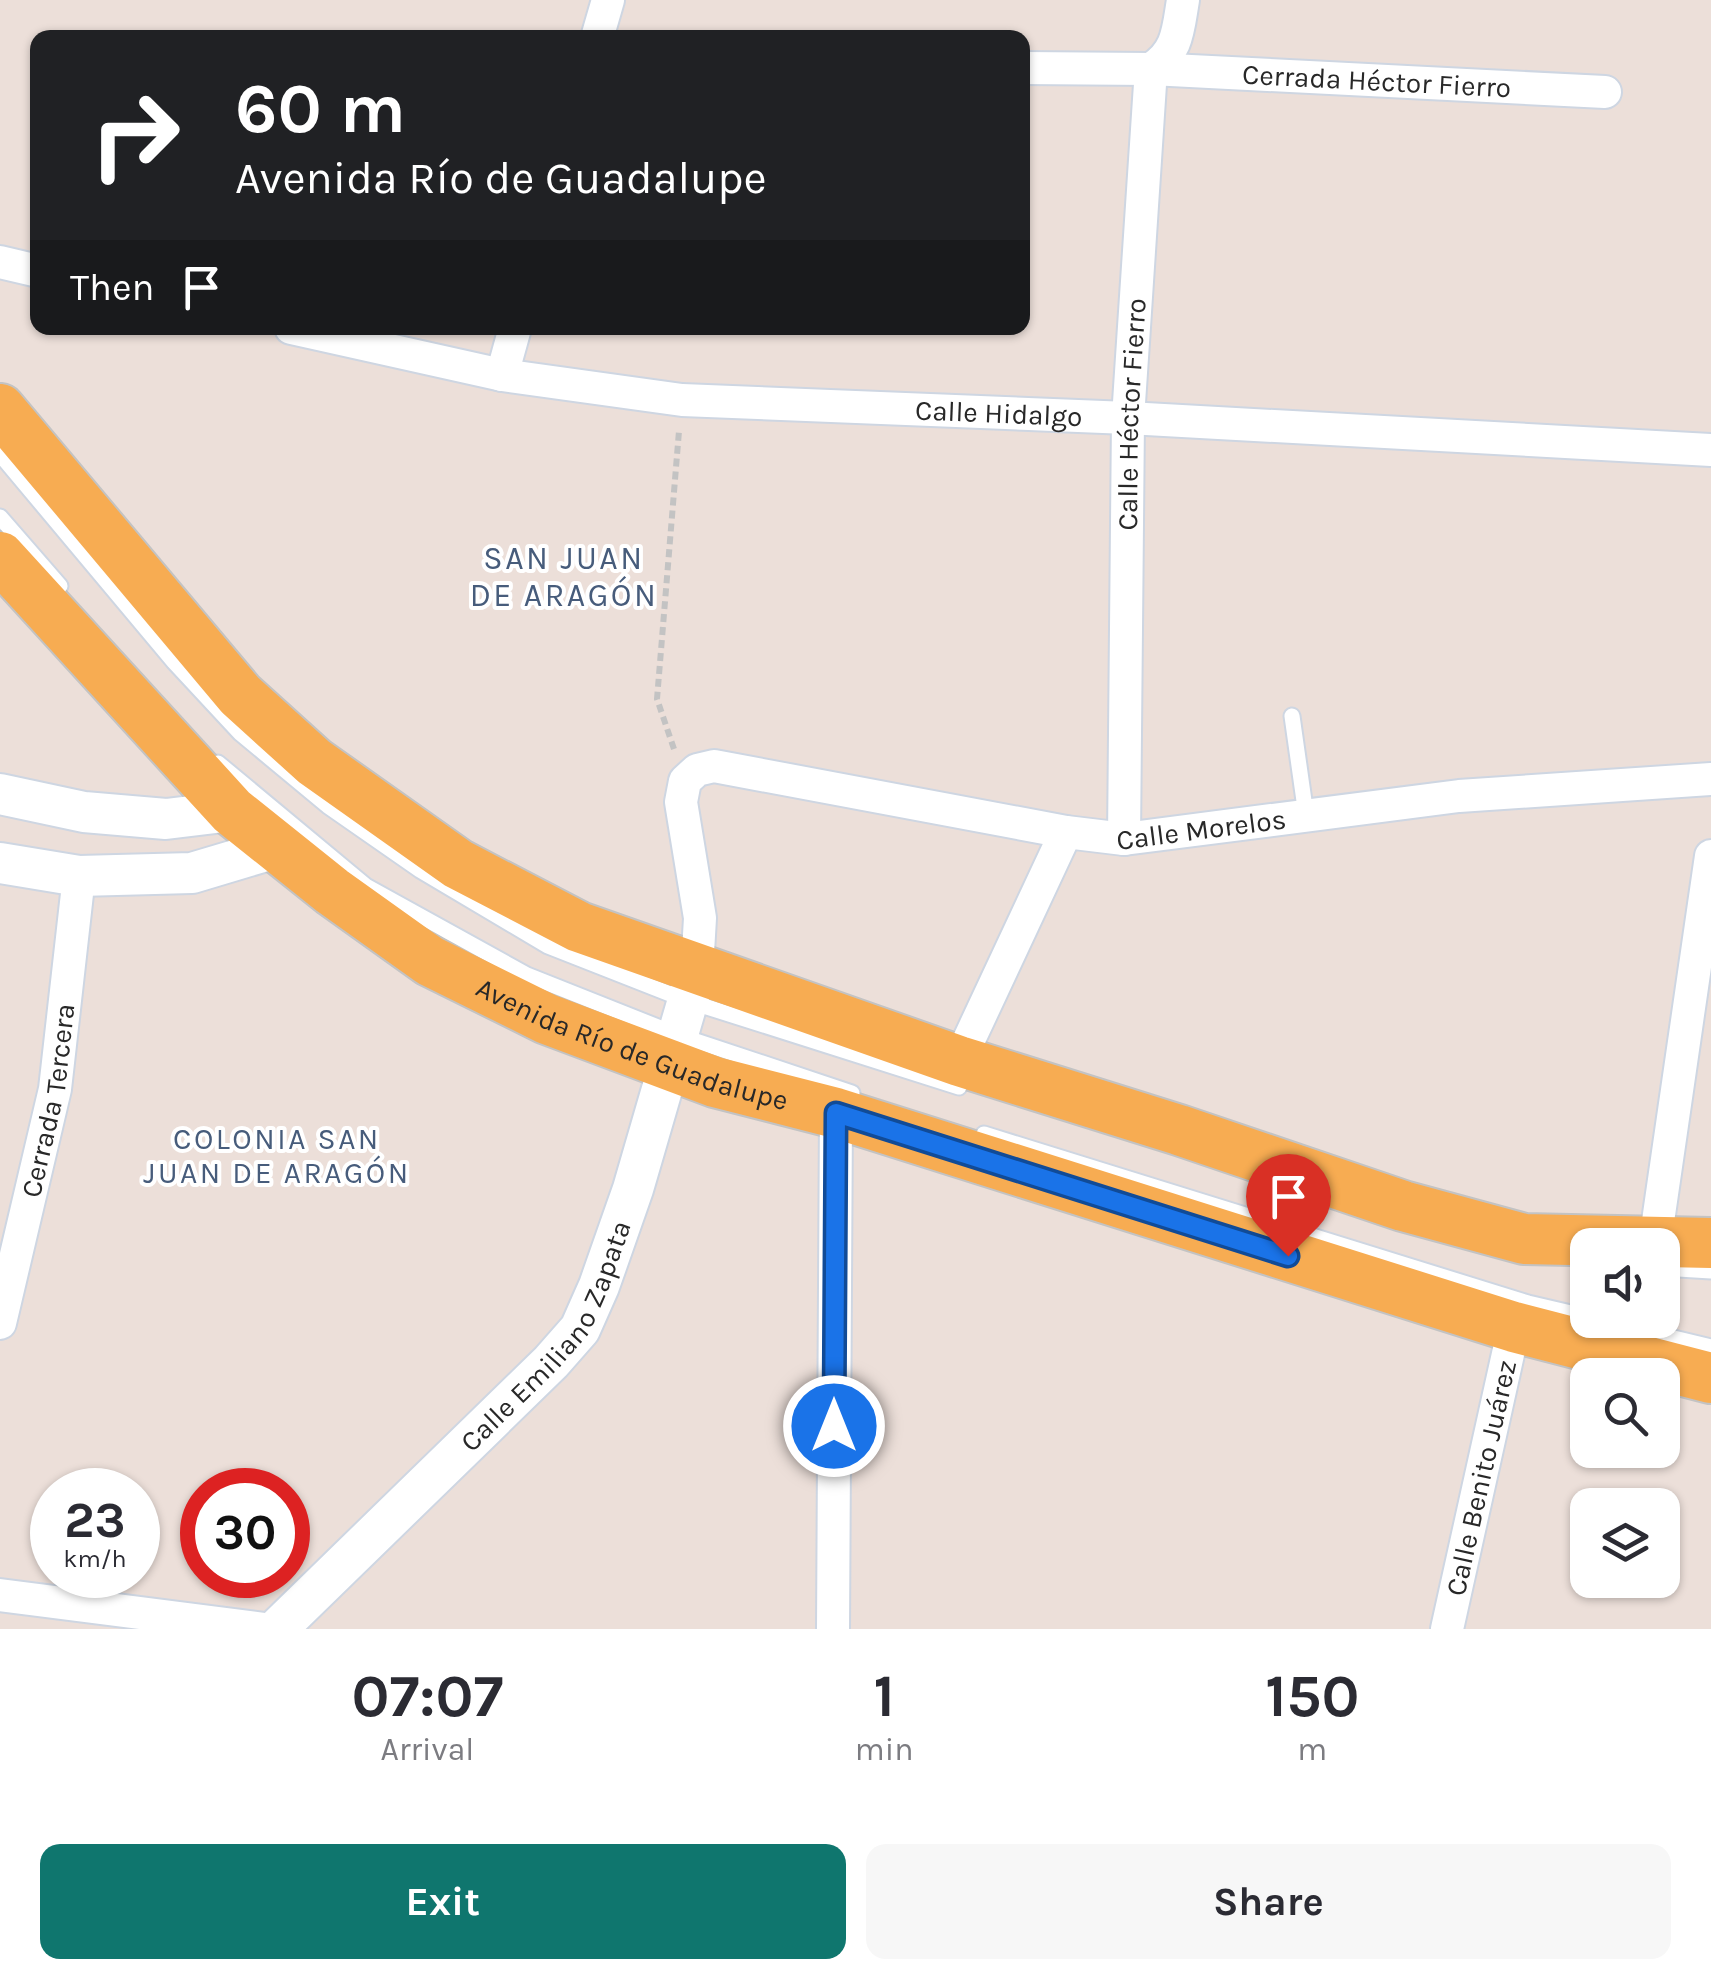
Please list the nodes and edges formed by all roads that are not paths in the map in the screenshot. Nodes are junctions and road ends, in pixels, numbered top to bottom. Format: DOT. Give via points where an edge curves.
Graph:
graph roads {
  1 [pos="608,0"];
  2 [pos="1183,0"];
  3 [pos="599,30"];
  4 [pos="1030,68"];
  5 [pos="1150,70"];
  6 [pos="1605,92"];
  7 [pos="0,262"];
  8 [pos="30,269"];
  9 [pos="323,335"];
  10 [pos="514,335"];
  11 [pos="502,374"];
  12 [pos="0,410"];
  13 [pos="1128,418"];
  14 [pos="1711,450"];
  15 [pos="0,454"];
  16 [pos="0,518"];
  17 [pos="0,557"];
  18 [pos="66,592"];
  19 [pos="1292,716"];
  20 [pos="209,756"];
  21 [pos="1711,779"];
  22 [pos="0,794"];
  23 [pos="232,811"];
  24 [pos="1306,815"];
  25 [pos="1066,832"];
  26 [pos="1124,838"];
  27 [pos="279,846"];
  28 [pos="1711,856"];
  29 [pos="0,863"];
  30 [pos="79,876"];
  31 [pos="683,1018"];
  32 [pos="963,1075"];
  33 [pos="848,1104"];
  34 [pos="975,1131"];
  35 [pos="1663,1228"];
  36 [pos="1570,1244"];
  37 [pos="1711,1244"];
  38 [pos="1680,1251"];
  39 [pos="1680,1261"];
  40 [pos="1711,1271"];
  41 [pos="1570,1314"];
  42 [pos="0,1323"];
  43 [pos="1514,1327"];
  44 [pos="1673,1338"];
  45 [pos="1711,1347"];
  46 [pos="1711,1378"];
  47 [pos="0,1595"];
  48 [pos="829,1626"];
  49 [pos="265,1629"];
  50 [pos="276,1629"];
  51 [pos="1447,1629"];
  1 -- 3 [label="street"];
  2 -- 5 [label="street" via="1176,44"];
  4 -- 5 [label="street, Cerrada Héctor Fierro"];
  5 -- 6 [label="street, Cerrada Héctor Fierro"];
  5 -- 13 [label="street, Calle Héctor Fierro"];
  7 -- 8 [label="street"];
  9 -- 11 [label="street, Calle Hidalgo"];
  10 -- 11 [label="street"];
  11 -- 13 [label="street, Calle Hidalgo" via="682,400"];
  12 -- 31 [label="main road, Avenida Río de Guadalupe" via="240,695 314,762 458,864 579,927"];
  13 -- 14 [label="street, Calle Hidalgo"];
  13 -- 26 [label="street, Calle Héctor Fierro"];
  15 -- 31 [label="lane" via="240,734 420,870"];
  16 -- 18 [label="lane"];
  17 -- 23 [label="main road, Avenida Río de Guadalupe"];
  19 -- 24 [label="lane"];
  20 -- 31 [label="lane" via="366,886 527,975"];
  21 -- 24 [label="street, Calle Morelos" via="1459,796"];
  22 -- 23 [label="street" via="84,812 166,818"];
  23 -- 27 [label="main road, Avenida Río de Guadalupe"];
  24 -- 26 [label="street, Calle Morelos"];
  25 -- 26 [label="street, Calle Morelos"];
  25 -- 31 [label="street, Calle Morelos" via="714,766 691,775 681,802 700,918"];
  25 -- 32 [label="street"];
  27 -- 30 [label="street" via="192,873"];
  27 -- 31 [label="main road, Avenida Río de Guadalupe" via="430,961 547,1019"];
  28 -- 35 [label="street"];
  29 -- 30 [label="street"];
  30 -- 42 [label="street, Cerrada Tercera" via="55,1089"];
  31 -- 32 [label="main road, Avenida Río de Guadalupe"];
  31 -- 33 [label="main road, Avenida Río de Guadalupe" via="715,1082"];
  31 -- 50 [label="street, Calle Emiliano Zapata" via="634,1189 580,1329"];
  32 -- 36 [label="main road, Avenida Río de Guadalupe" via="1180,1130 1404,1206 1524,1239"];
  33 -- 43 [label="main road, Avenida Río de Guadalupe"];
  33 -- 48 [label="street"];
  34 -- 41 [label="lane"];
  37 -- 38 [label="main road, Avenida Río de Guadalupe"];
  39 -- 40 [label="lane"];
  43 -- 46 [label="main road, Avenida Río de Guadalupe"];
  43 -- 51 [label="street, Calle Benito Juárez"];
  44 -- 45 [label="lane"];
  47 -- 49 [label="street"];
}
